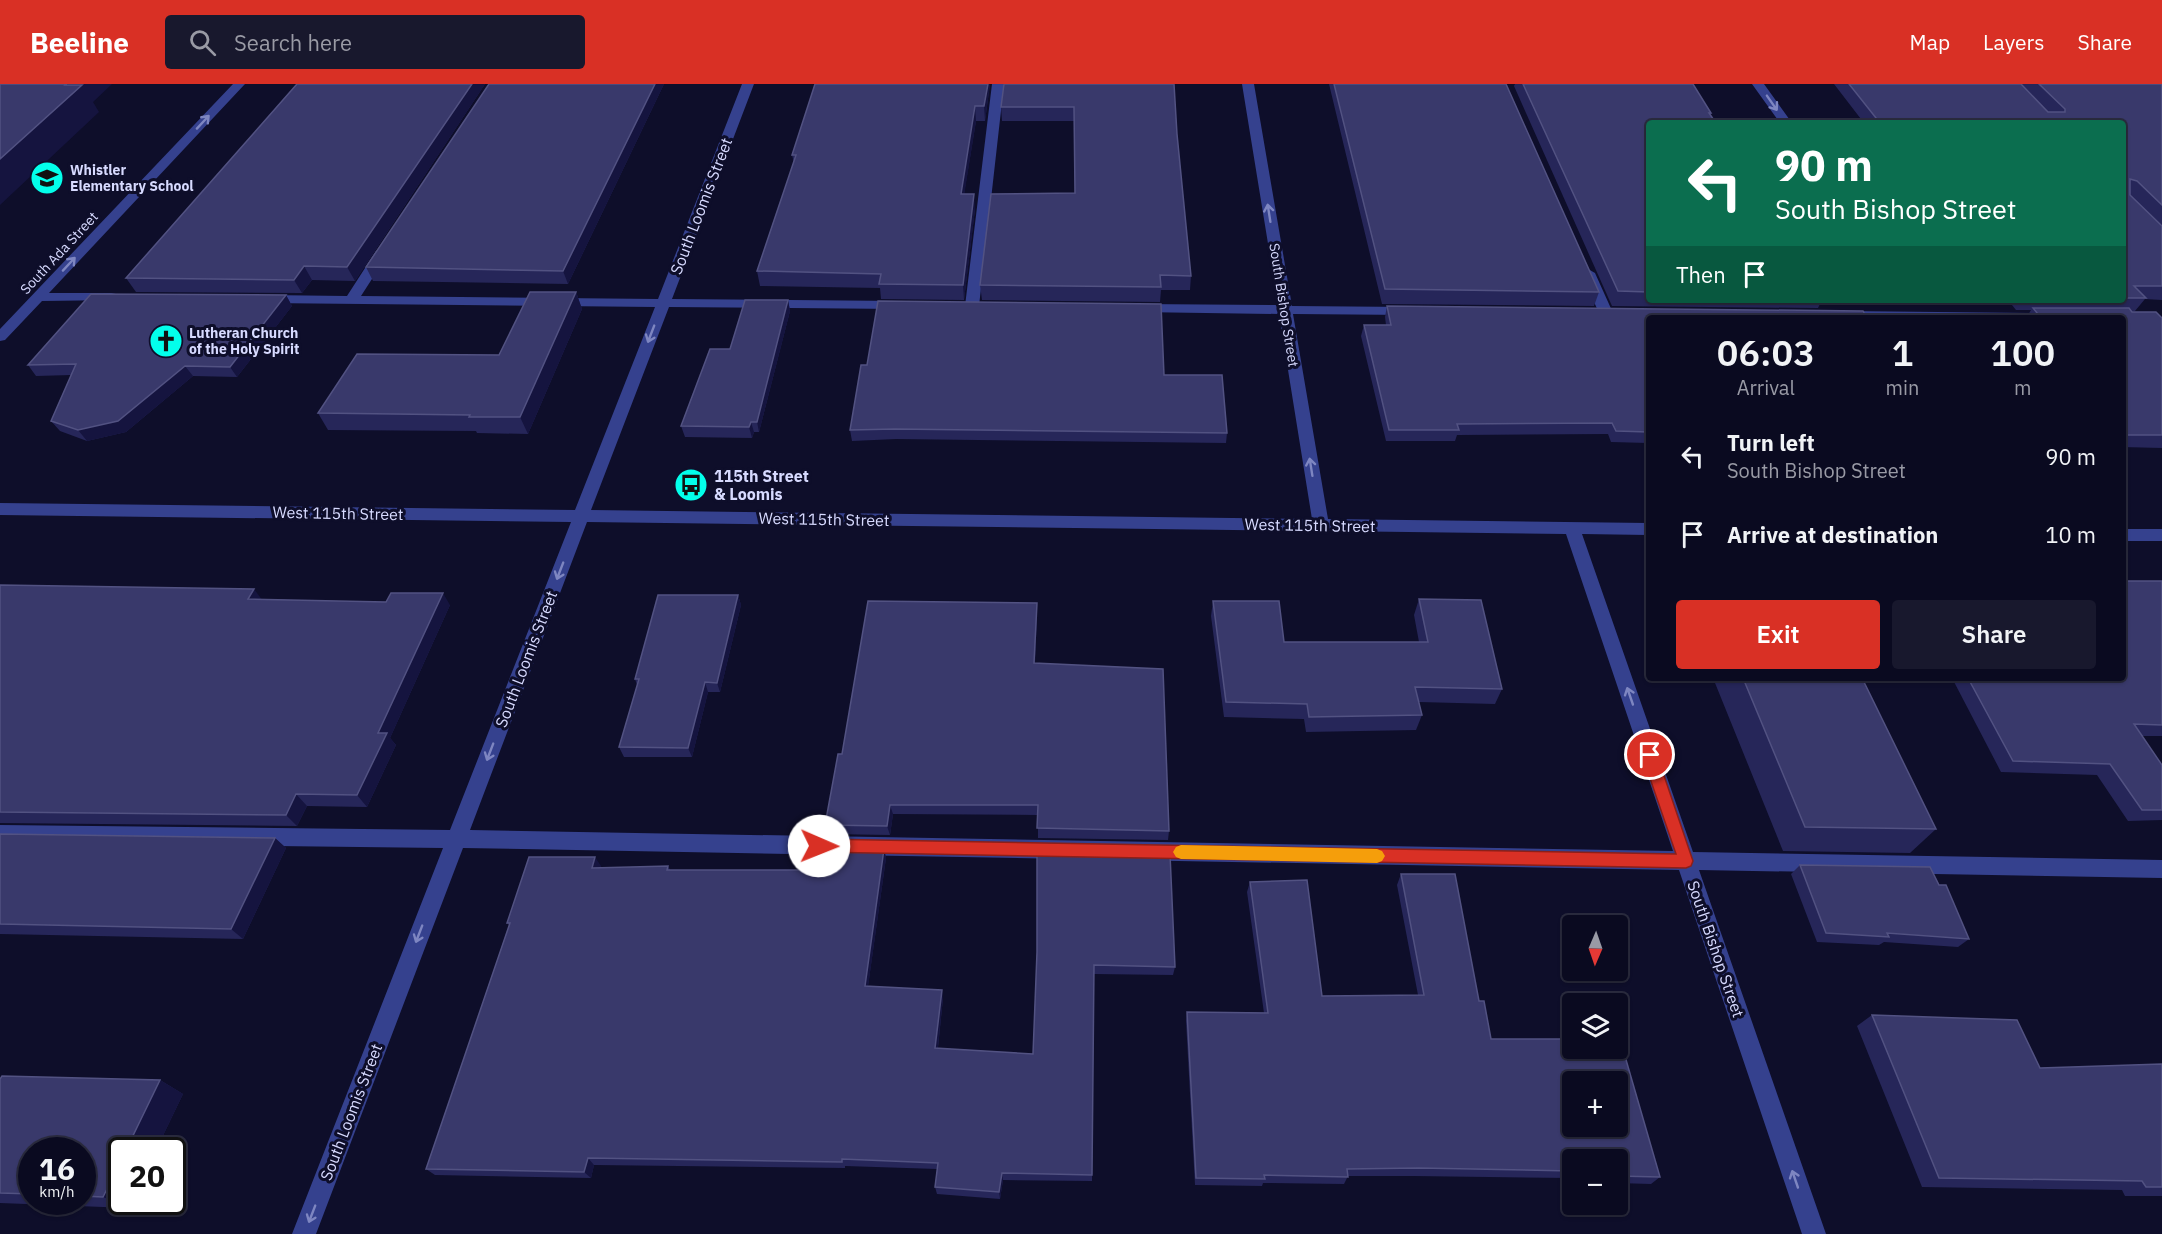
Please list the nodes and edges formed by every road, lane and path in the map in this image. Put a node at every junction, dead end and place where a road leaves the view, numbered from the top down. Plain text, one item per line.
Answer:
1 (239, 84) edge
2 (748, 84) edge
3 (998, 84) edge
4 (1248, 84) edge
5 (1758, 84) edge
6 (1784, 120) edge
7 (390, 241) edge
8 (1582, 258) edge
9 (38, 297) junction
10 (130, 297) edge
11 (248, 299) edge
12 (351, 300) junction
13 (663, 303) junction
14 (1913, 303) edge
15 (914, 305) edge
16 (972, 306) edge
17 (1127, 308) edge
18 (1285, 309) junction
19 (1429, 311) edge
20 (1606, 313) edge
21 (1922, 315) edge
22 (0, 337) edge
23 (0, 508) edge
24 (581, 516) junction
25 (1321, 525) junction
26 (1572, 528) junction
27 (1646, 529) edge
28 (2126, 535) edge
29 (2162, 535) edge
30 (0, 834) edge
31 (456, 839) junction
32 (1686, 861) junction
33 (2162, 869) edge
34 (304, 1234) edge
35 (1814, 1234) edge

9 -> 1 street, South Ada Street
2 - 13 street, South Loomis Street
3 - 16 street
18 -> 4 street, South Bishop Street
5 -> 6 street
7 - 12 street
8 - 20 street
9 - 10 street
9 - 22 street, South Ada Street
11 - 12 street
12 - 13 street
13 - 15 street
13 -> 24 street, South Loomis Street
14 - 21 street
17 - 18 street
18 - 19 street
25 -> 18 street, South Bishop Street
23 - 24 street, West 115th Street
24 - 25 street, West 115th Street
24 -> 31 street, South Loomis Street
25 - 26 street, West 115th Street
26 - 27 street, West 115th Street
32 -> 26 street, South Bishop Street
28 - 29 street
30 - 31 street
31 - 32 street
31 -> 34 street, South Loomis Street
32 - 33 street
35 -> 32 street, South Bishop Street

